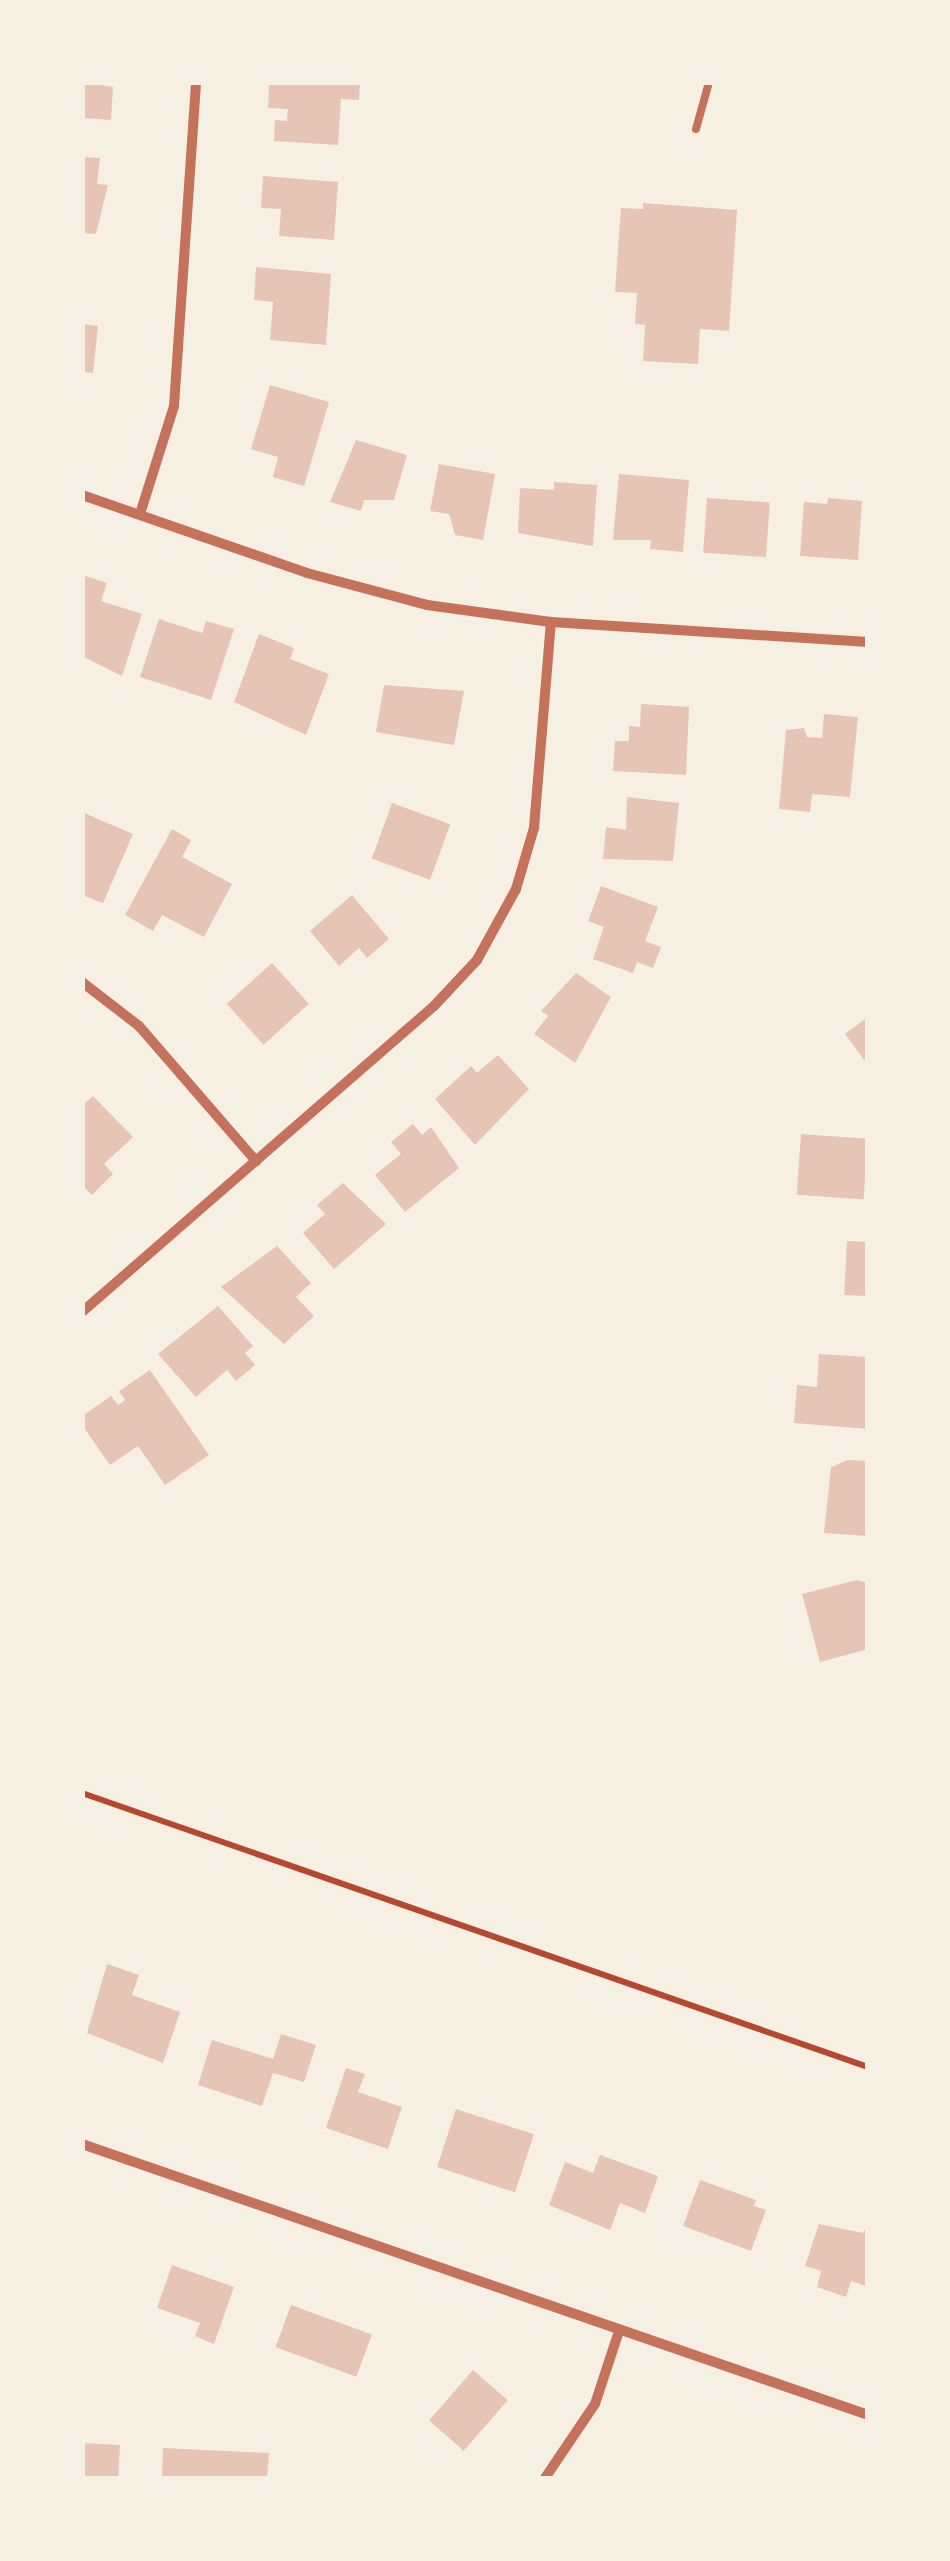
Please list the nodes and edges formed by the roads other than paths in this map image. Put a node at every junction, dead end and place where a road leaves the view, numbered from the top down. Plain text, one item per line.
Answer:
1 (196, 82) edge
2 (709, 82) edge
3 (696, 129) dead end
4 (82, 495) edge
5 (140, 514) junction
6 (552, 622) junction
7 (868, 642) edge
8 (82, 982) edge
9 (256, 1161) junction
10 (82, 1312) edge
11 (82, 2144) edge
12 (620, 2331) junction
13 (868, 2414) edge
14 (545, 2478) edge

1 - 5 street
2 - 3 lane
4 - 5 street
5 - 6 street
6 - 7 street
6 - 9 street
8 - 9 street
9 - 10 street
11 - 12 street
12 - 13 street
12 - 14 street

